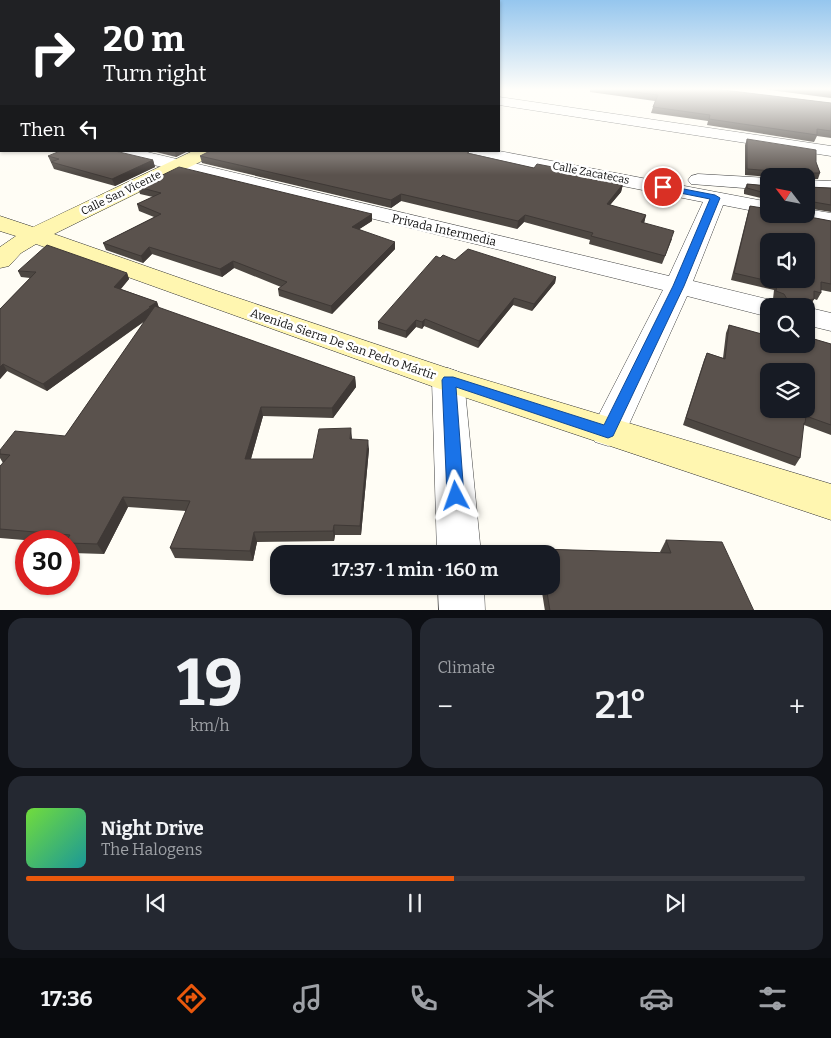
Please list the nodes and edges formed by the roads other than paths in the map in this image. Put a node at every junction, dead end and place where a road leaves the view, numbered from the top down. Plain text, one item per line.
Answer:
1 (611, 117) edge
2 (123, 152) edge
3 (206, 152) edge
4 (476, 152) edge
5 (831, 152) edge
6 (176, 166) junction
7 (594, 174) junction
8 (760, 183) edge
9 (815, 187) edge
10 (831, 188) edge
11 (715, 198) junction
12 (760, 206) edge
13 (815, 217) edge
14 (831, 220) edge
15 (0, 223) edge
16 (35, 235) junction
17 (0, 261) edge
18 (678, 286) junction
19 (760, 306) edge
20 (815, 318) edge
21 (831, 322) edge
22 (448, 380) junction
23 (608, 432) junction
24 (831, 502) edge
25 (458, 545) edge
26 (461, 595) edge
27 (462, 610) edge

1 - 5 street
2 - 6 street, Privada Intermedia
3 - 6 street, Calle San Vicente
4 - 7 street, Calle Zacatecas
6 - 16 street, Calle San Vicente
6 - 18 street, Privada Intermedia
7 - 8 street
7 - 11 street, Calle Zacatecas
9 - 10 street
11 - 12 street, Calle Zacatecas
11 - 18 street
13 - 14 street
15 - 16 street, Avenida Sierra De San Pedro Mártir
16 - 17 street, Calle San Vicente
16 - 22 street, Avenida Sierra De San Pedro Mártir
18 - 19 street, Privada Intermedia
18 - 23 street
20 - 21 street
22 - 23 street, Avenida Sierra De San Pedro Mártir
22 - 25 street
23 - 24 street, Avenida Sierra De San Pedro Mártir
26 - 27 street

